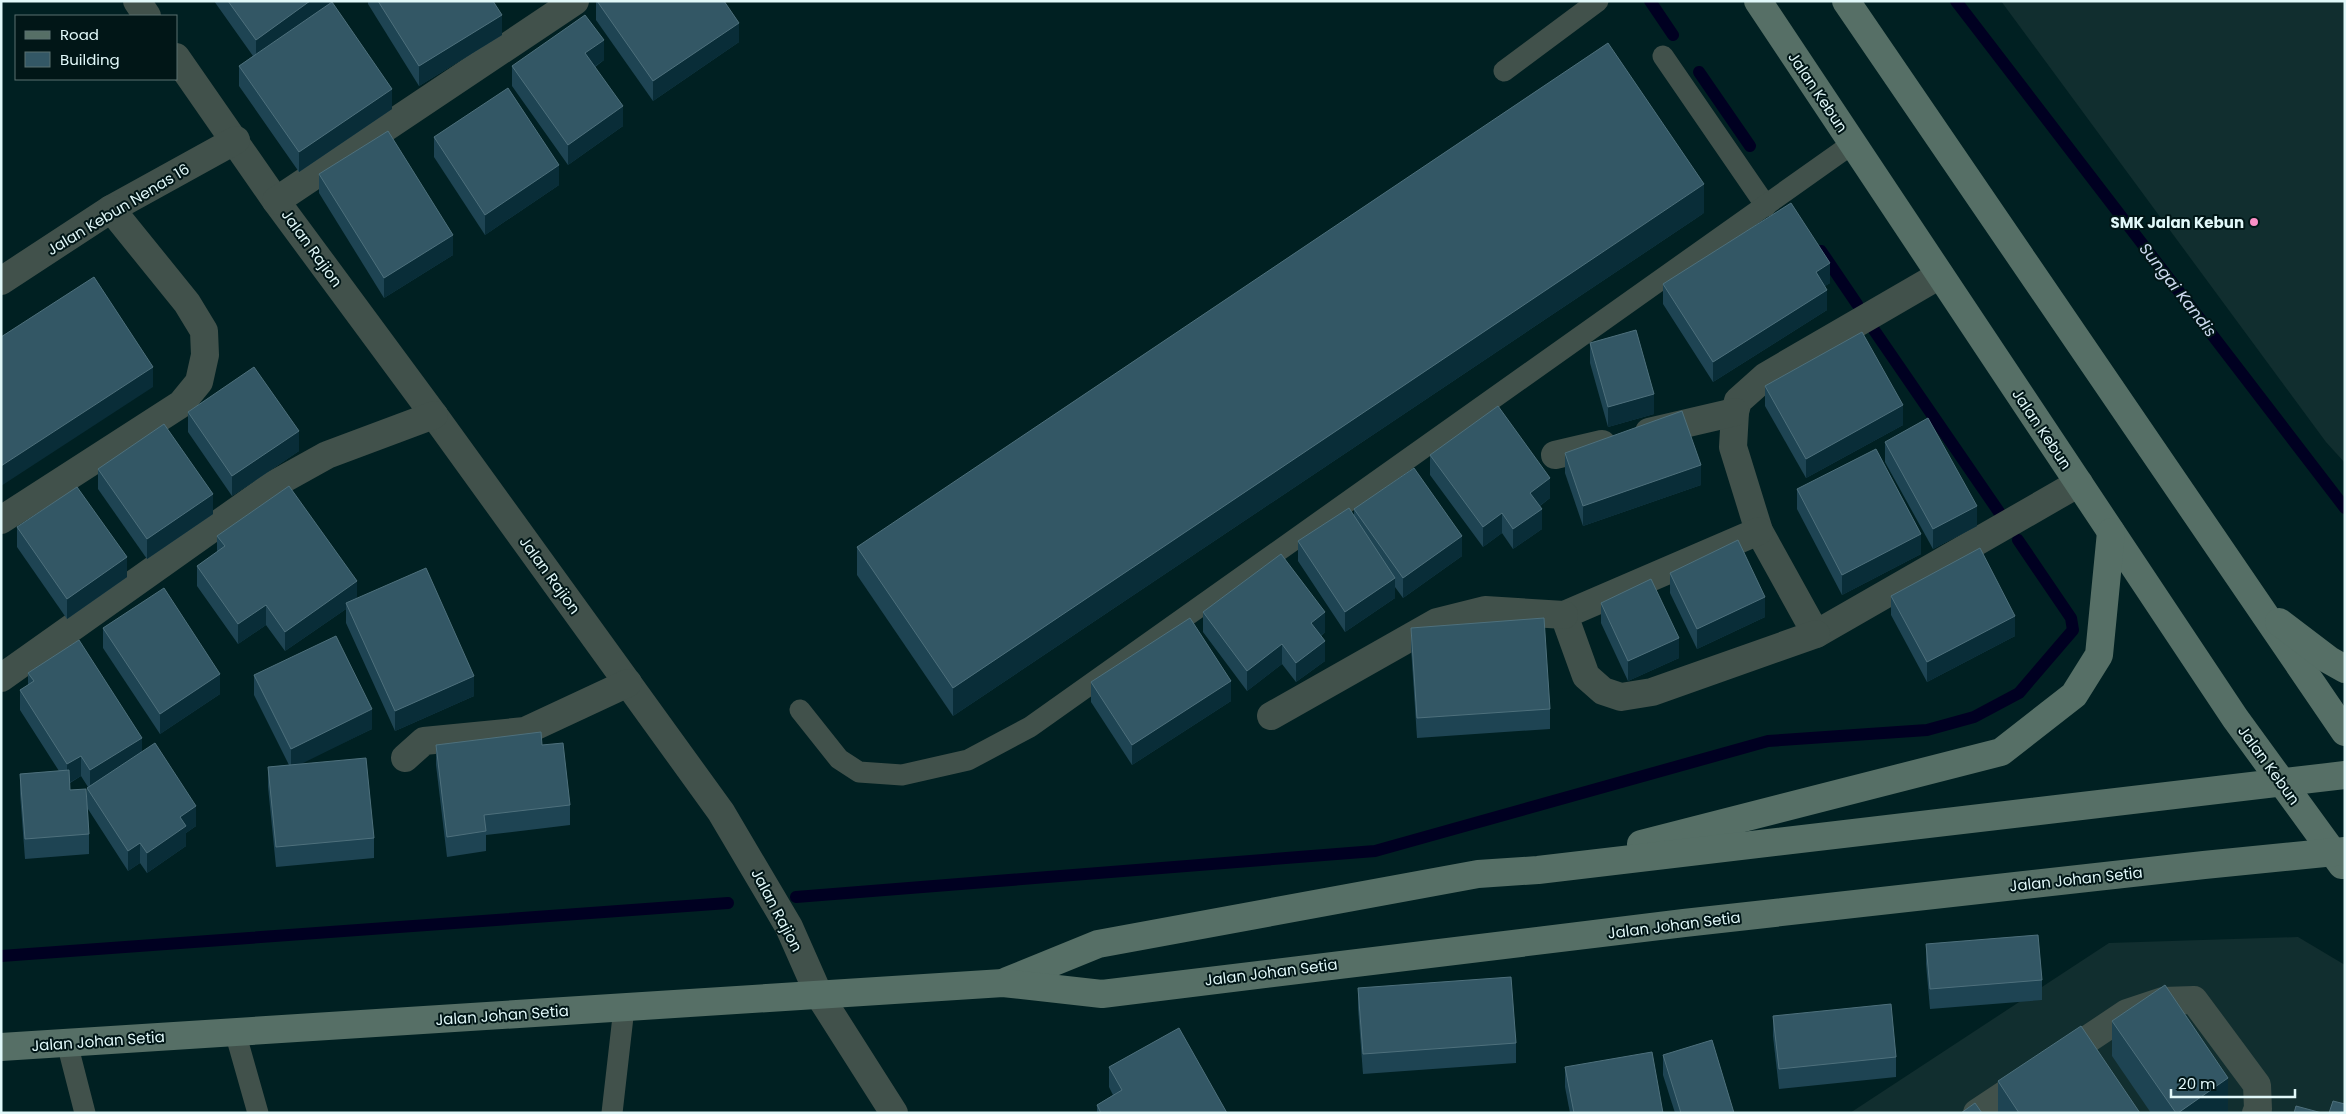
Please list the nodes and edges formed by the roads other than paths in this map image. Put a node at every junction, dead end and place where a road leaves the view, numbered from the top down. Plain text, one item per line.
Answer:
1 (575, 1) edge
2 (1598, 1) edge
3 (1758, 1) edge
4 (1846, 1) edge
5 (1662, 56) dead end
6 (178, 60) edge
7 (1504, 72) dead end
8 (236, 140) junction
9 (1852, 144) junction
10 (276, 201) junction
11 (1766, 206) junction
12 (111, 209) junction
13 (1940, 275) junction
14 (1, 281) edge
15 (1735, 412) junction
16 (434, 415) junction
17 (1555, 455) dead end
18 (2079, 484) junction
19 (1, 520) edge
20 (1759, 531) junction
21 (2111, 532) junction
22 (2260, 608) junction
23 (1564, 615) junction
24 (1816, 634) junction
25 (2345, 669) edge
26 (1, 678) edge
27 (628, 683) junction
28 (800, 710) dead end
29 (1271, 716) dead end
30 (2345, 732) edge
31 (405, 758) dead end
32 (2345, 775) edge
33 (2283, 783) junction
34 (2341, 858) edge
35 (1538, 870) junction
36 (1003, 983) junction
37 (819, 995) junction
38 (624, 1008) junction
39 (235, 1032) junction
40 (67, 1043) junction
41 (1, 1048) edge
42 (85, 1113) edge
43 (258, 1113) edge
44 (612, 1113) edge
45 (894, 1113) edge
46 (1977, 1113) edge
47 (2256, 1113) edge

1 - 10 street
2 - 7 lane
3 - 9 main road, Jalan Kebun
4 - 22 main road
5 - 11 lane
6 - 8 street, Jalan Rajion
8 - 10 street, Jalan Rajion
8 - 12 street, Jalan Kebun Nenas 16
9 - 11 lane
9 - 13 main road, Jalan Kebun
10 - 16 street, Jalan Rajion
11 - 28 lane
12 - 14 street, Jalan Kebun Nenas 16
12 - 19 street
13 - 15 street
13 - 18 main road, Jalan Kebun
15 - 17 street
15 - 20 street
16 - 26 street
16 - 27 street, Jalan Rajion
18 - 21 main road, Jalan Kebun
18 - 24 street
20 - 23 street
20 - 24 street
21 - 33 main road, Jalan Kebun
21 - 35 main road
22 - 25 main road
22 - 30 main road
23 - 24 street
23 - 29 street
27 - 31 street
27 - 37 street, Jalan Rajion
32 - 33 main road, Jalan Johan Setia
33 - 34 main road, Jalan Kebun
33 - 35 main road, Jalan Johan Setia
34 - 36 main road, Jalan Johan Setia
35 - 36 main road, Jalan Johan Setia
36 - 37 main road, Jalan Johan Setia
37 - 38 main road, Jalan Johan Setia
37 - 45 street, Jalan Rajion
38 - 39 main road, Jalan Johan Setia
38 - 44 lane
39 - 40 main road, Jalan Johan Setia
39 - 43 lane
40 - 41 main road, Jalan Johan Setia
40 - 42 lane
46 - 47 street

